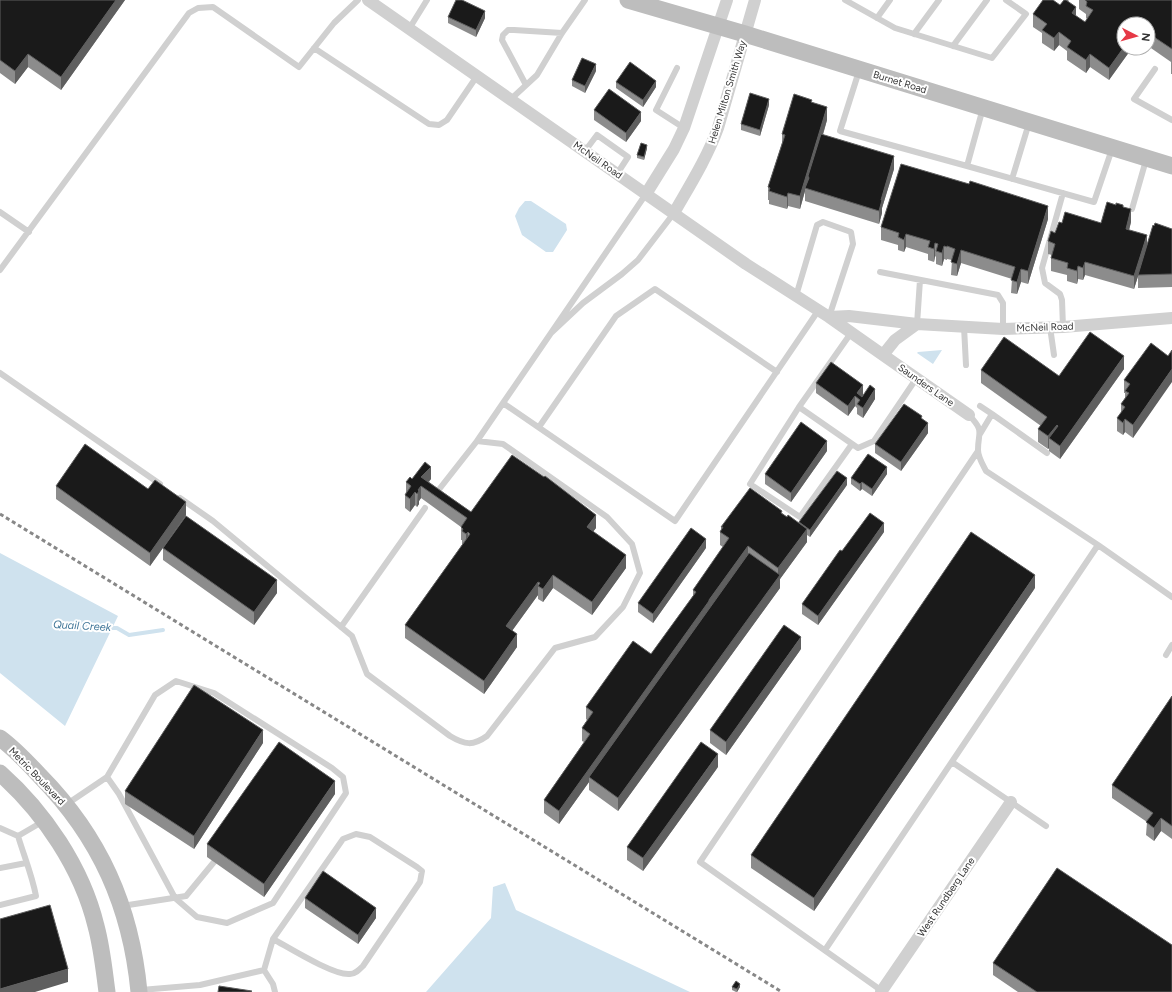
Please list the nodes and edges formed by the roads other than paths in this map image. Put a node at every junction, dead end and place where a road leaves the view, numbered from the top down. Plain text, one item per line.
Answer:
1 (358, 0) edge
2 (368, 0) edge
3 (427, 0) edge
4 (585, 0) edge
5 (628, 0) edge
6 (727, 0) edge
7 (755, 0) edge
8 (845, 0) edge
9 (890, 0) edge
10 (939, 0) edge
11 (987, 0) edge
12 (1006, 0) edge
13 (877, 18) junction
14 (719, 26) junction
15 (409, 29) junction
16 (562, 33) junction
17 (745, 34) junction
18 (914, 34) junction
19 (953, 46) junction
20 (314, 48) junction
21 (677, 68) dead end
22 (859, 69) junction
23 (1155, 69) dead end
24 (477, 76) junction
25 (526, 86) junction
26 (511, 99) junction
27 (984, 108) junction
28 (1172, 120) edge
29 (1029, 122) junction
30 (684, 128) junction
31 (1112, 148) junction
32 (585, 151) junction
33 (1147, 158) junction
34 (1170, 163) edge
35 (967, 166) junction
36 (617, 174) junction
37 (1012, 179) junction
38 (1063, 193) junction
39 (646, 194) junction
40 (1132, 209) edge
41 (0, 212) edge
42 (674, 213) junction
43 (29, 232) junction
44 (0, 270) edge
45 (880, 272) dead end
46 (920, 280) junction
47 (796, 296) junction
48 (818, 311) junction
49 (829, 317) junction
50 (1172, 318) edge
51 (917, 324) junction
52 (964, 327) junction
53 (1050, 327) junction
54 (1063, 327) junction
55 (1003, 329) junction
56 (551, 333) junction
57 (852, 333) junction
58 (883, 355) junction
59 (1054, 355) dead end
60 (966, 364) dead end
61 (776, 372) junction
62 (0, 373) edge
63 (916, 379) junction
64 (503, 403) junction
65 (980, 406) dead end
66 (799, 407) junction
67 (992, 414) junction
68 (969, 415) joint
69 (538, 427) junction
70 (980, 434) junction
71 (477, 441) junction
72 (852, 444) junction
73 (978, 451) junction
74 (1047, 453) dead end
75 (167, 489) edge
76 (437, 492) edge
77 (174, 494) edge
78 (425, 508) dead end
79 (1098, 545) junction
80 (1172, 597) edge
81 (341, 627) junction
82 (1172, 645) edge
83 (1166, 655) dead end
84 (0, 738) edge
85 (952, 762) junction
86 (0, 773) edge
87 (107, 777) junction
88 (1011, 802) junction
89 (66, 805) junction
90 (43, 821) junction
91 (1046, 826) dead end
92 (0, 828) edge
93 (18, 836) junction
94 (214, 862) edge
95 (26, 863) junction
96 (0, 868) edge
97 (175, 898) junction
98 (0, 905) edge
99 (122, 906) junction
100 (273, 939) junction
101 (825, 950) junction
102 (264, 970) junction
103 (201, 989) edge
104 (139, 991) edge
105 (881, 991) edge
106 (107, 992) edge
107 (275, 992) edge

1 - 20 lane
2 - 15 street, McNeil Road
3 - 15 lane
4 - 16 lane
5 - 14 main road, Burnet Road
6 - 14 street
7 - 17 street, Helen Milton Smith Way
8 - 13 lane
9 - 13 lane
10 - 18 lane
11 - 19 lane
12 - 19 lane
13 - 18 lane
14 - 17 main road, Burnet Road
14 - 30 street
15 - 24 street, McNeil Road
16 - 25 lane
16 - 25 lane
17 - 22 main road, Burnet Road
17 - 42 street, Helen Milton Smith Way
18 - 19 lane
20 - 24 lane
20 - 43 lane
21 - 30 lane
22 - 27 main road, Burnet Road
22 - 35 lane
23 - 28 lane
24 - 26 street, McNeil Road
25 - 26 lane
26 - 32 street, McNeil Road
27 - 29 main road, Burnet Road
27 - 35 lane
29 - 31 main road, Burnet Road
29 - 37 lane
30 - 39 street
31 - 33 main road, Burnet Road
31 - 38 lane
32 - 36 street, McNeil Road
32 - 36 lane
33 - 34 main road, Burnet Road
33 - 40 lane
35 - 37 lane
36 - 39 street, McNeil Road
37 - 38 lane
38 - 54 lane
39 - 42 street, McNeil Road
39 - 56 lane
41 - 43 lane
42 - 47 street, McNeil Road
42 - 56 lane
43 - 44 lane
45 - 46 lane
46 - 51 lane
46 - 55 lane
47 - 48 street, McNeil Road
47 - 49 lane
48 - 49 street, McNeil Road
48 - 61 lane
49 - 51 street, McNeil Road
49 - 57 street, McNeil Road
50 - 54 street, McNeil Road
51 - 52 street, McNeil Road
51 - 58 street
52 - 55 street, McNeil Road
52 - 60 lane
53 - 54 street, McNeil Road
53 - 55 street, McNeil Road
53 - 59 lane
56 - 64 lane
57 - 58 street, McNeil Road
57 - 66 lane
58 - 63 street, Saunders Lane
61 - 69 lane
61 - 69 lane
62 - 75 lane
63 - 68 street, Saunders Lane
63 - 72 lane
64 - 69 lane
64 - 71 lane
65 - 67 lane
66 - 72 lane
66 - 72 lane
67 - 70 lane
67 - 74 lane
68 - 70 lane
70 - 73 lane
71 - 76 lane
71 - 81 lane
73 - 79 lane
73 - 101 lane
77 - 81 lane
78 - 81 lane
79 - 80 lane
79 - 85 lane
82 - 83 lane
84 - 89 main road, Metric Boulevard
85 - 88 lane
85 - 101 lane
86 - 90 main road
87 - 89 lane
87 - 97 lane
87 - 97 lane
88 - 91 lane
88 - 105 street, West Rundberg Lane
89 - 90 main road
89 - 99 main road, Metric Boulevard
90 - 93 lane
90 - 106 main road
92 - 93 lane
93 - 95 lane
94 - 97 lane
95 - 96 lane
95 - 98 lane
97 - 99 lane
99 - 104 main road, Metric Boulevard
100 - 100 lane
100 - 102 lane
101 - 105 lane
102 - 103 lane
102 - 107 lane
103 - 104 lane

